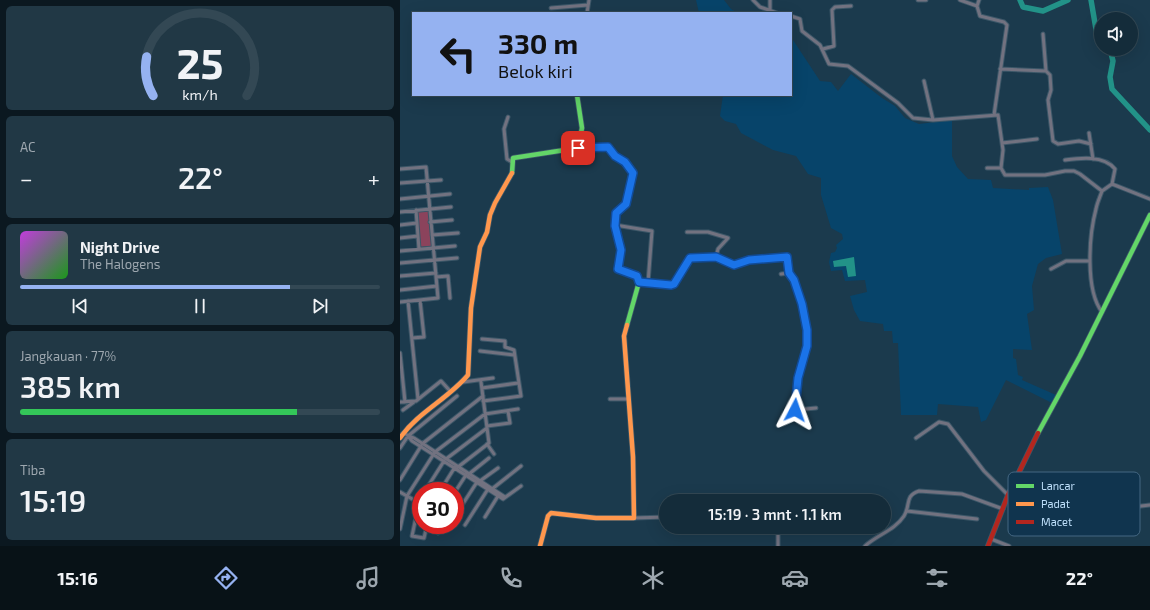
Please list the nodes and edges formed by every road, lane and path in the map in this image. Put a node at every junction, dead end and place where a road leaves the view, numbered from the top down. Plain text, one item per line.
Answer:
1 (589, 0) edge
2 (753, 0) edge
3 (770, 0) edge
4 (918, 0) edge
5 (926, 0) edge
6 (960, 0) edge
7 (979, 0) edge
8 (588, 5) junction
9 (851, 6) dead end
10 (976, 6) junction
11 (551, 8) dead end
12 (770, 11) junction
13 (587, 12) edge
14 (774, 12) edge
15 (792, 16) edge
16 (1043, 34) dead end
17 (823, 49) junction
18 (1000, 69) junction
19 (1046, 71) junction
20 (924, 81) dead end
21 (577, 96) edge
22 (994, 115) junction
23 (508, 117) dead end
24 (933, 120) junction
25 (1089, 133) dead end
26 (1037, 139) dead end
27 (1002, 143) junction
28 (1091, 144) junction
29 (578, 148) junction
30 (1093, 159) junction
31 (1065, 160) dead end
32 (512, 162) junction
33 (987, 168) dead end
34 (1001, 168) junction
35 (400, 169) edge
36 (441, 180) dead end
37 (427, 181) junction
38 (400, 184) edge
39 (1112, 184) junction
40 (1102, 191) junction
41 (450, 194) dead end
42 (428, 196) junction
43 (400, 199) edge
44 (1150, 199) edge
45 (451, 207) dead end
46 (429, 209) junction
47 (416, 210) junction
48 (400, 212) edge
49 (1150, 215) edge
50 (452, 220) dead end
51 (430, 222) junction
52 (417, 223) junction
53 (400, 225) edge
54 (615, 226) junction
55 (687, 232) dead end
56 (458, 233) dead end
57 (432, 235) junction
58 (418, 236) junction
59 (400, 238) edge
60 (455, 246) dead end
61 (433, 248) junction
62 (419, 249) junction
63 (400, 251) edge
64 (716, 257) junction
65 (457, 258) dead end
66 (434, 260) junction
67 (1090, 261) junction
68 (400, 264) edge
69 (1052, 269) dead end
70 (789, 273) junction
71 (781, 274) dead end
72 (436, 275) junction
73 (400, 276) edge
74 (639, 282) junction
75 (648, 283) junction
76 (437, 286) junction
77 (400, 290) edge
78 (450, 298) dead end
79 (420, 300) junction
80 (400, 302) edge
81 (408, 302) junction
82 (1102, 312) junction
83 (412, 338) junction
84 (482, 339) dead end
85 (480, 351) dead end
86 (400, 354) edge
87 (514, 356) junction
88 (493, 378) dead end
89 (463, 382) junction
90 (481, 382) dead end
91 (518, 383) junction
92 (482, 388) junction
93 (451, 392) junction
94 (457, 396) dead end
95 (483, 396) junction
96 (610, 399) dead end
97 (628, 399) junction
98 (417, 400) junction
99 (483, 401) junction
100 (400, 402) edge
101 (405, 402) junction
102 (816, 408) dead end
103 (518, 409) dead end
104 (403, 410) dead end
105 (508, 410) junction
106 (485, 414) junction
107 (487, 427) junction
108 (401, 436) edge
109 (408, 436) junction
110 (916, 438) dead end
111 (487, 444) junction
112 (421, 445) junction
113 (400, 448) edge
114 (434, 453) junction
115 (494, 454) dead end
116 (489, 458) dead end
117 (445, 460) junction
118 (522, 466) dead end
119 (456, 467) junction
120 (498, 468) dead end
121 (1019, 472) edge
122 (467, 474) junction
123 (400, 480) edge
124 (431, 482) edge
125 (446, 482) edge
126 (462, 482) edge
127 (480, 482) junction
128 (521, 486) dead end
129 (488, 489) junction
130 (492, 489) junction
131 (400, 492) edge
132 (1008, 495) joint
133 (407, 496) junction
134 (498, 496) junction
135 (505, 497) junction
136 (412, 499) edge
137 (464, 504) edge
138 (1150, 505) edge
139 (1140, 506) edge
140 (1003, 509) junction
141 (907, 511) junction
142 (485, 517) dead end
143 (659, 517) edge
144 (634, 518) junction
145 (977, 518) dead end
146 (465, 525) dead end
147 (400, 529) edge
148 (425, 534) edge
149 (778, 534) edge
150 (412, 536) joint
151 (991, 538) junction
152 (411, 541) dead end
153 (540, 546) edge
154 (778, 546) edge
155 (865, 546) edge
156 (988, 546) edge
157 (1009, 546) edge

1 - 8 street
2 - 12 street
3 - 12 street
4 - 5 street
6 - 10 street
7 - 10 street
8 - 11 street
8 - 13 street
9 - 17 street
10 - 18 street
12 - 14 street
15 - 17 street
16 - 19 street
17 - 24 street
18 - 19 street
18 - 22 street
19 - 28 street
20 - 24 street
21 - 29 street
22 - 24 street
22 - 27 street
23 - 32 street
25 - 28 street
26 - 27 street
27 - 34 street
28 - 30 street
29 - 32 street
29 - 54 street
30 - 31 street
30 - 39 street
32 - 89 street
33 - 34 street
34 - 40 street
35 - 37 street
36 - 37 street
37 - 38 street
37 - 42 street
39 - 40 street
39 - 44 street
40 - 67 street
41 - 42 street
42 - 43 street
42 - 46 street
45 - 46 street
46 - 47 street
46 - 51 street
47 - 48 street
47 - 52 street
49 - 82 street
50 - 51 street
51 - 57 street
52 - 53 street
52 - 58 street
54 - 74 street
54 - 75 street
55 - 64 street
56 - 57 street
57 - 61 street
58 - 59 street
58 - 62 street
60 - 61 street
61 - 62 street
61 - 66 street
62 - 63 street
64 - 70 street
64 - 75 street
65 - 66 street
66 - 68 street
66 - 72 street
67 - 69 street
67 - 82 street
70 - 71 street
70 - 102 street
72 - 73 street
72 - 76 street
72 - 78 street
74 - 75 street
74 - 97 street
76 - 77 street
76 - 79 street
79 - 81 street
79 - 83 street
80 - 81 street
81 - 83 street
82 - 121 street
83 - 98 street
84 - 87 street
85 - 87 street
86 - 101 street
87 - 91 street
88 - 89 street
89 - 93 street
90 - 92 street
91 - 92 street
91 - 99 street
92 - 95 street
93 - 98 street
93 - 108 street
94 - 109 street
95 - 99 street
95 - 112 street
96 - 97 street
97 - 144 street
98 - 101 street
98 - 104 street
99 - 106 street
100 - 101 street
103 - 105 street
105 - 106 street
105 - 107 street
106 - 107 street
106 - 114 street
107 - 111 street
107 - 117 street
108 - 109 street
109 - 112 street
109 - 113 street
110 - 132 street
111 - 115 street
111 - 119 street
112 - 114 street
112 - 123 street
114 - 117 street
114 - 133 street
116 - 122 street
117 - 119 street
117 - 124 street
118 - 130 street
119 - 122 street
119 - 125 street
120 - 127 street
122 - 126 street
122 - 127 street
127 - 129 street
127 - 130 street
127 - 137 street
128 - 135 street
129 - 134 street
129 - 146 street
130 - 135 street
131 - 133 street
132 - 140 street
133 - 136 street
133 - 147 street
134 - 135 street
134 - 142 street
138 - 139 street
140 - 141 street
140 - 151 street
141 - 145 street
141 - 155 street
143 - 144 street
144 - 153 street
148 - 150 street
149 - 154 street
150 - 152 street
151 - 156 street
151 - 157 street

